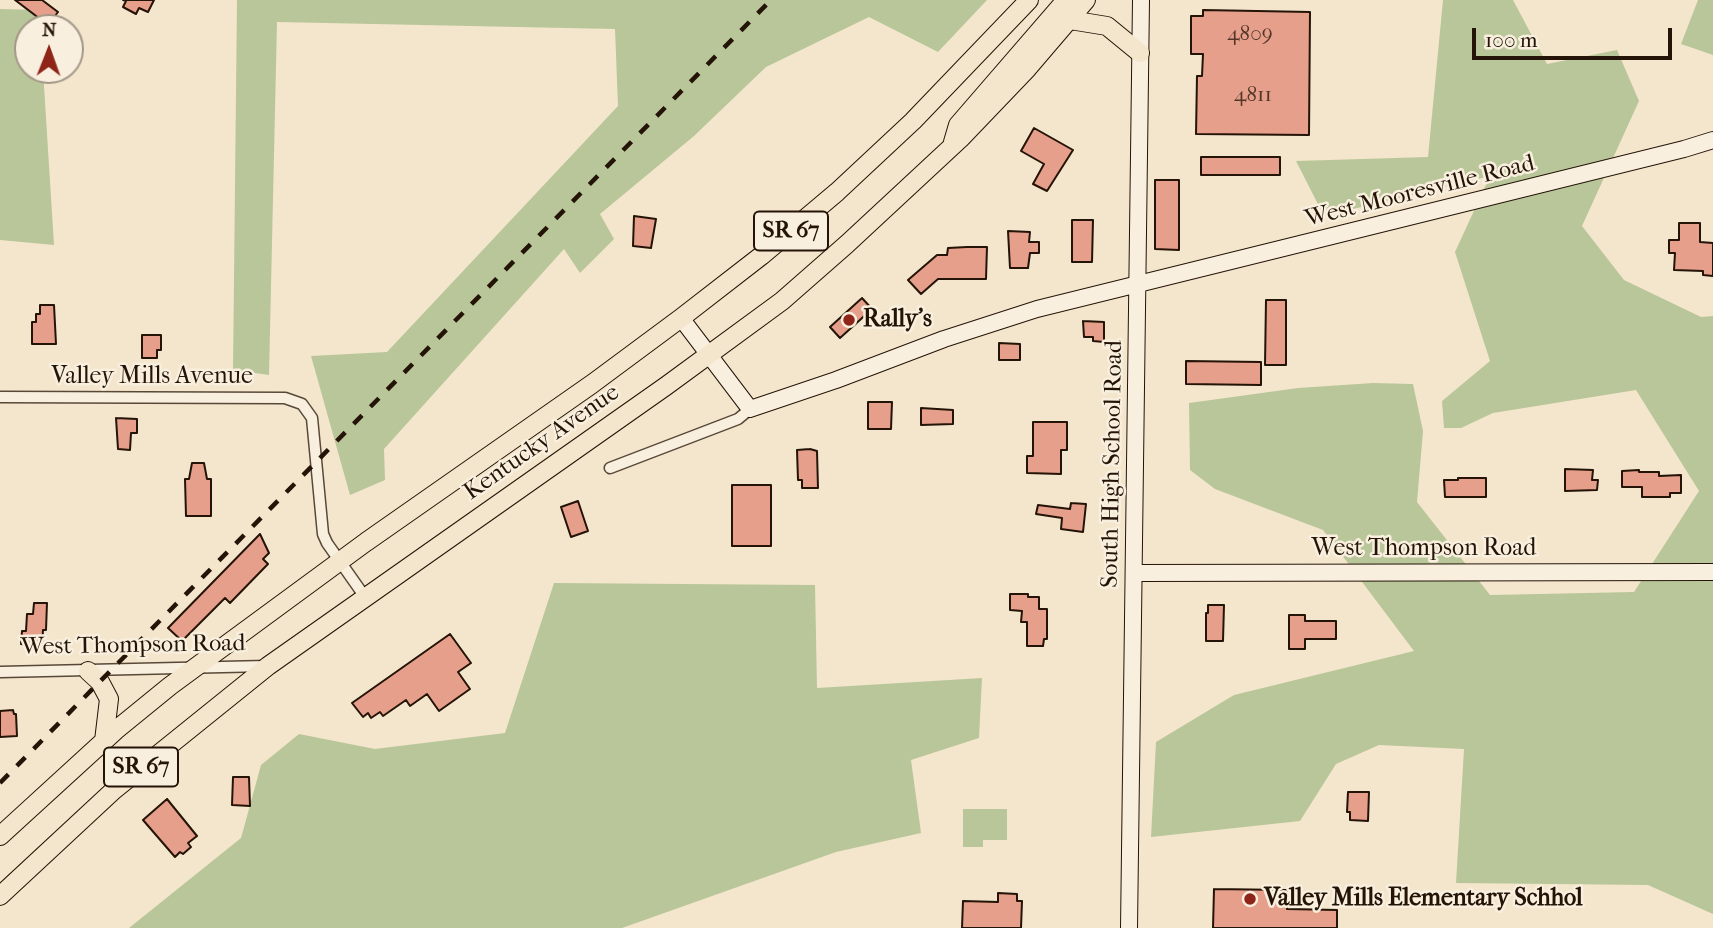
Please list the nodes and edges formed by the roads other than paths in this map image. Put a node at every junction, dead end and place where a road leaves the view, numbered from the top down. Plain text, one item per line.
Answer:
1 (1029, 0) edge
2 (1066, 0) edge
3 (1086, 0) edge
4 (1141, 0) edge
5 (1070, 20) junction
6 (1140, 53) junction
7 (1713, 140) edge
8 (950, 149) junction
9 (1137, 284) junction
10 (681, 318) junction
11 (708, 356) junction
12 (0, 397) edge
13 (750, 409) junction
14 (610, 468) dead end
15 (340, 562) junction
16 (1713, 572) edge
17 (1135, 573) junction
18 (365, 597) junction
19 (268, 666) junction
20 (192, 668) junction
21 (88, 671) junction
22 (0, 672) edge
23 (104, 741) junction
24 (0, 836) edge
25 (0, 896) edge
26 (1129, 928) edge

1 - 10 main road, Kentucky Avenue / SR 67
2 - 8 main road
3 - 5 main road, Kentucky Avenue / SR 67
4 - 6 main road, South High School Road
5 - 6 main road
5 - 8 main road, Kentucky Avenue / SR 67
6 - 9 main road, South High School Road
7 - 9 main road, West Mooresville Road
8 - 11 main road, Kentucky Avenue / SR 67
9 - 13 main road
9 - 17 main road, South High School Road
10 - 11 main road
10 - 15 main road, Kentucky Avenue / SR 67
11 - 13 main road
11 - 18 main road, Kentucky Avenue / SR 67
12 - 15 street, Valley Mills Avenue
13 - 14 street
15 - 18 street
15 - 20 main road, Kentucky Avenue / SR 67
16 - 17 main road, West Thompson Road
17 - 26 main road, South High School Road
18 - 19 main road, Kentucky Avenue / SR 67
19 - 20 street, West Thompson Road
19 - 25 main road, Kentucky Avenue / SR 67
20 - 21 street, West Thompson Road
20 - 23 main road, Kentucky Avenue / SR 67
21 - 22 street, West Thompson Road
21 - 23 main road
23 - 24 main road, Kentucky Avenue / SR 67

